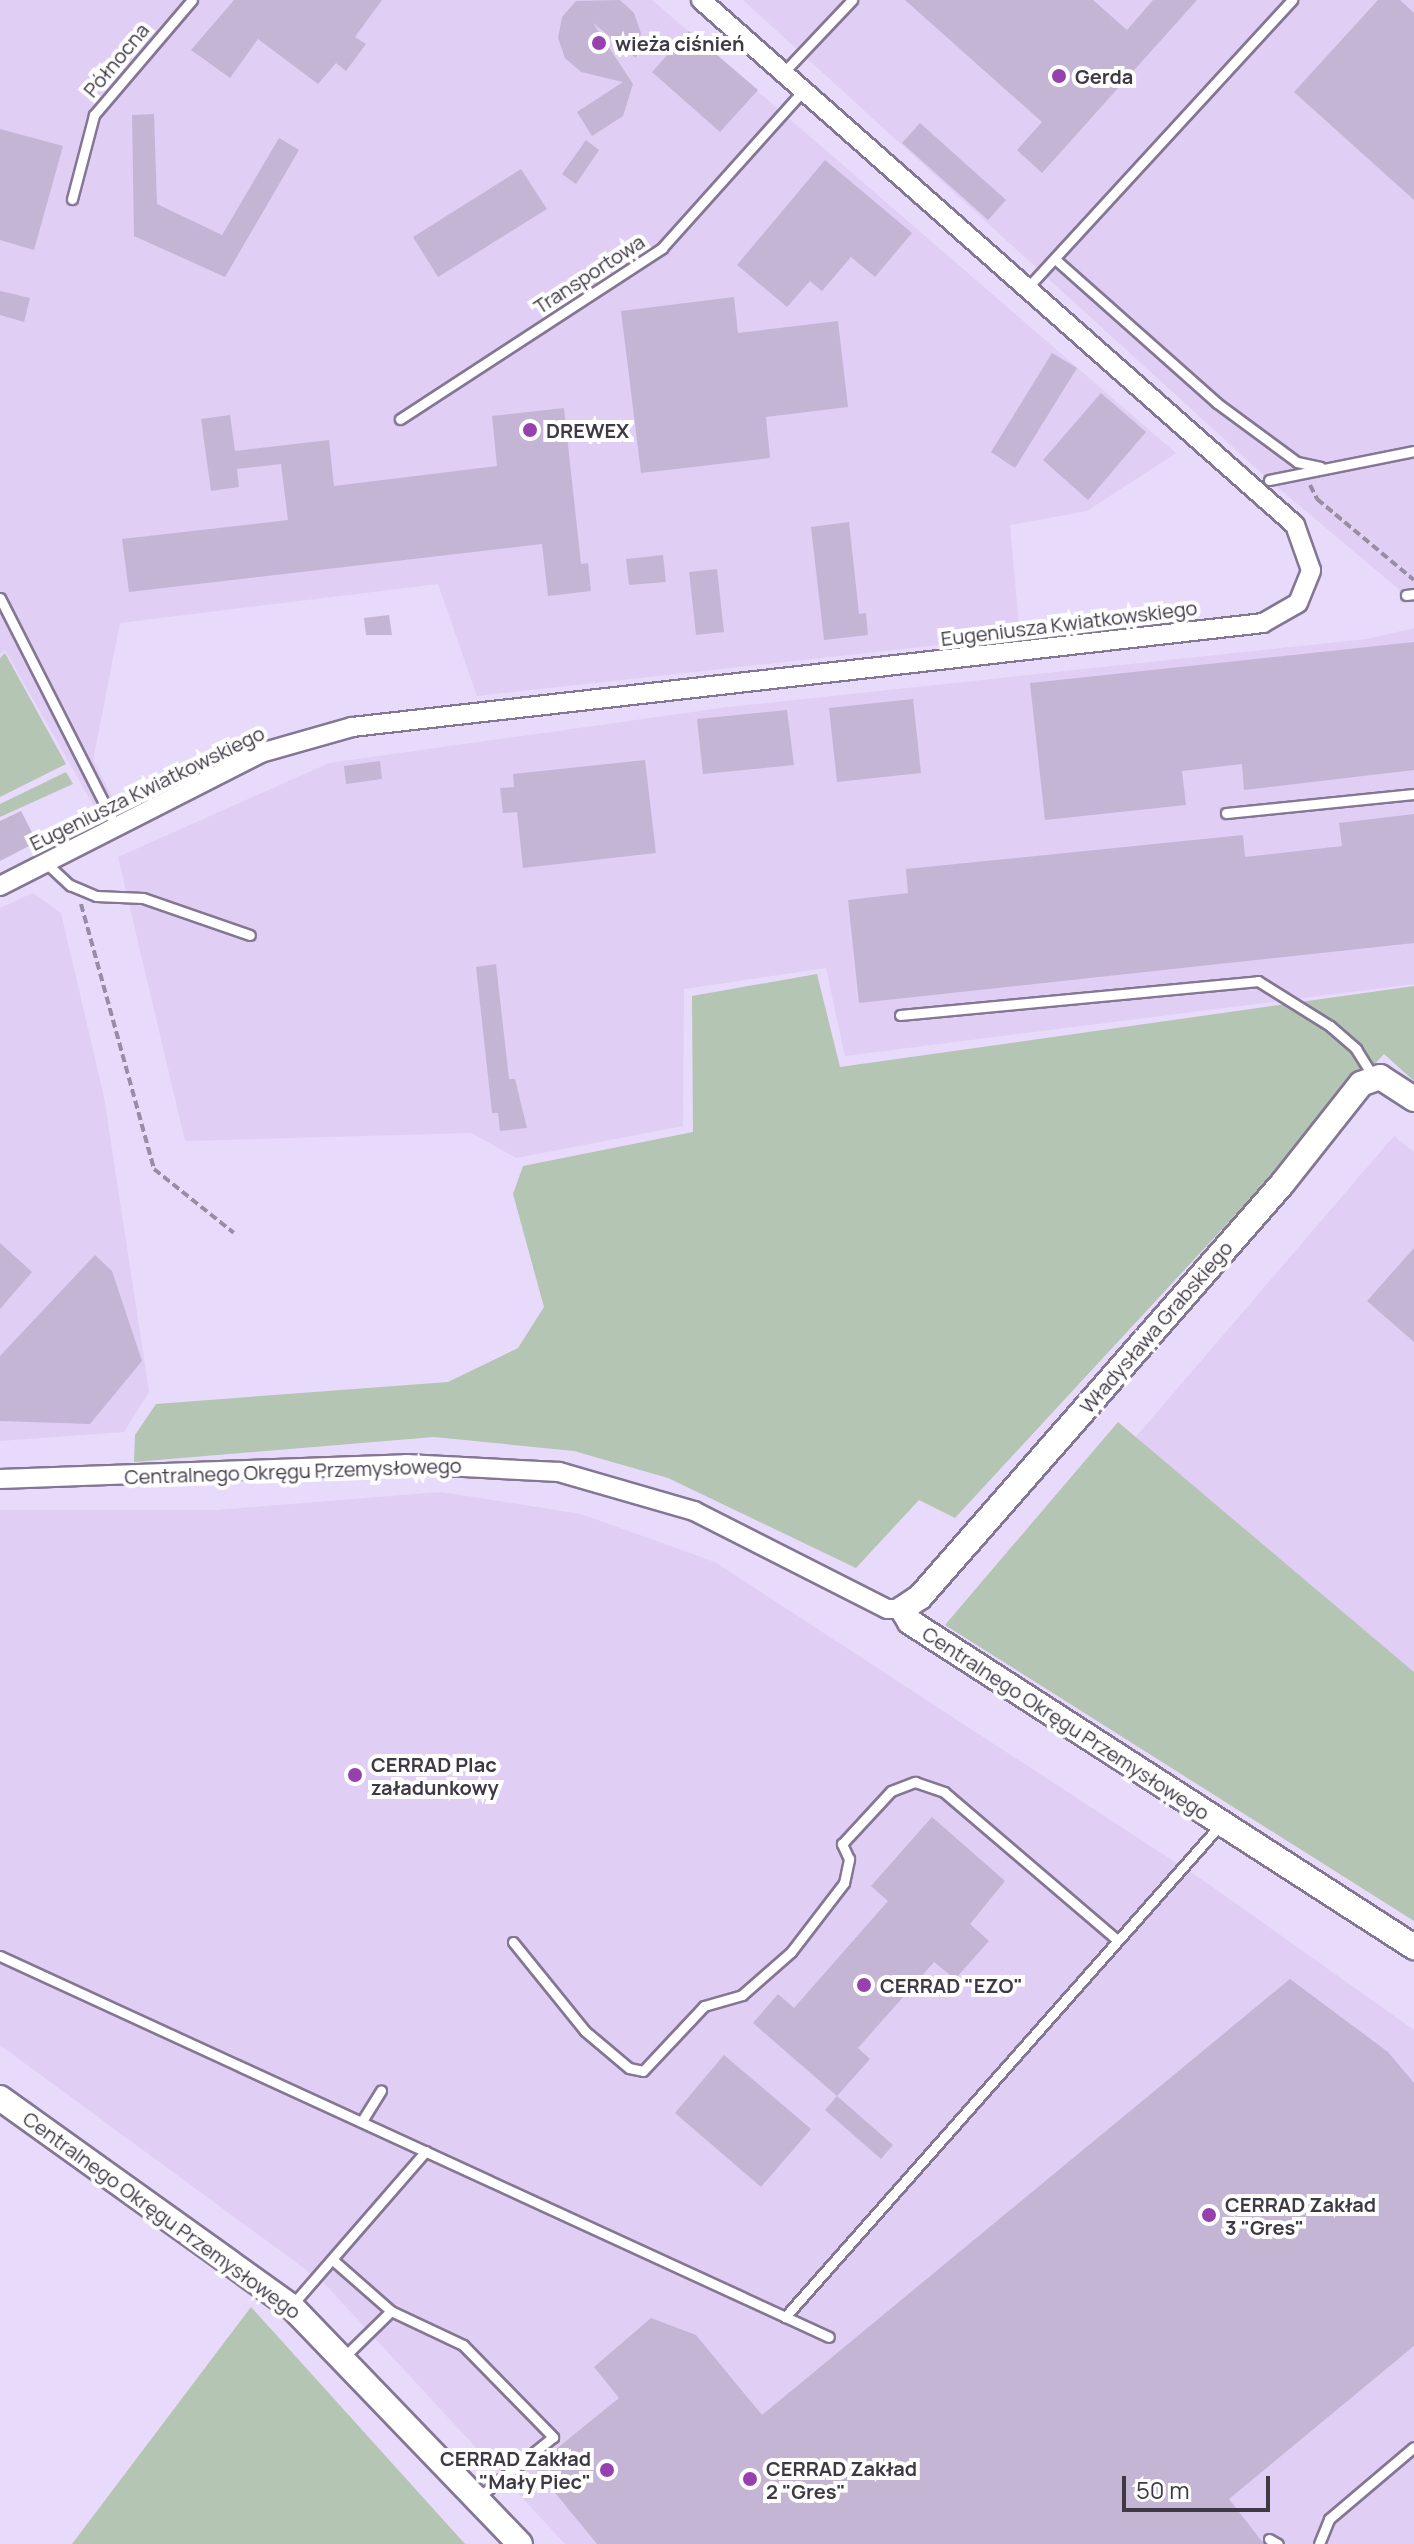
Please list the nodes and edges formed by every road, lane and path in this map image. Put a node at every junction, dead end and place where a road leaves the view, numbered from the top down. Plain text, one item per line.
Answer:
1 (192, 0) edge
2 (701, 0) edge
3 (852, 0) edge
4 (1292, 0) edge
5 (782, 74) junction
6 (802, 92) junction
7 (72, 199) dead end
8 (1055, 259) junction
9 (1029, 286) junction
10 (400, 419) dead end
11 (1414, 451) edge
12 (1320, 467) junction
13 (1305, 476) dead end
14 (1269, 480) dead end
15 (1414, 580) edge
16 (0, 598) edge
17 (1414, 794) edge
18 (1226, 813) dead end
19 (116, 827) junction
20 (46, 863) junction
21 (0, 886) edge
22 (76, 887) junction
23 (250, 935) dead end
24 (900, 1015) dead end
25 (1373, 1077) junction
26 (1414, 1099) edge
27 (234, 1233) dead end
28 (0, 1479) edge
29 (902, 1609) junction
30 (1221, 1824) junction
31 (1117, 1940) junction
32 (513, 1942) dead end
33 (1414, 1947) edge
34 (0, 1956) edge
35 (381, 2090) dead end
36 (0, 2098) edge
37 (362, 2121) junction
38 (426, 2151) junction
39 (334, 2261) junction
40 (291, 2306) junction
41 (391, 2311) junction
42 (785, 2317) junction
43 (829, 2337) dead end
44 (345, 2356) junction
45 (1414, 2447) edge
46 (477, 2498) junction
47 (520, 2544) edge
48 (1319, 2544) edge

1 - 7 lane, Północna
2 - 5 street, Eugeniusza Kwiatkowskiego
3 - 5 lane
4 - 8 lane
5 - 6 street, Eugeniusza Kwiatkowskiego
6 - 9 street, Eugeniusza Kwiatkowskiego
6 - 10 lane, Transportowa
8 - 9 lane
8 - 12 lane
9 - 19 street, Eugeniusza Kwiatkowskiego
11 - 12 lane
12 - 14 lane
13 - 15 path
16 - 19 lane
17 - 18 lane
19 - 20 street, Eugeniusza Kwiatkowskiego
20 - 21 street, Eugeniusza Kwiatkowskiego
20 - 22 lane
22 - 23 lane
22 - 27 path
24 - 25 lane
25 - 26 street
25 - 29 street, Władysława Grabskiego
28 - 29 street, Centralnego Okręgu Przemysłowego
29 - 30 street, Centralnego Okręgu Przemysłowego
30 - 31 lane
30 - 33 street, Centralnego Okręgu Przemysłowego
31 - 32 lane
31 - 42 lane
34 - 37 lane
35 - 37 lane
36 - 40 street, Centralnego Okręgu Przemysłowego
37 - 38 lane
38 - 39 lane
38 - 42 lane
39 - 40 lane
39 - 41 lane
40 - 44 street, Centralnego Okręgu Przemysłowego
41 - 44 lane
41 - 46 lane
42 - 43 lane
44 - 46 street, Centralnego Okręgu Przemysłowego
45 - 48 lane
46 - 47 street, Centralnego Okręgu Przemysłowego

